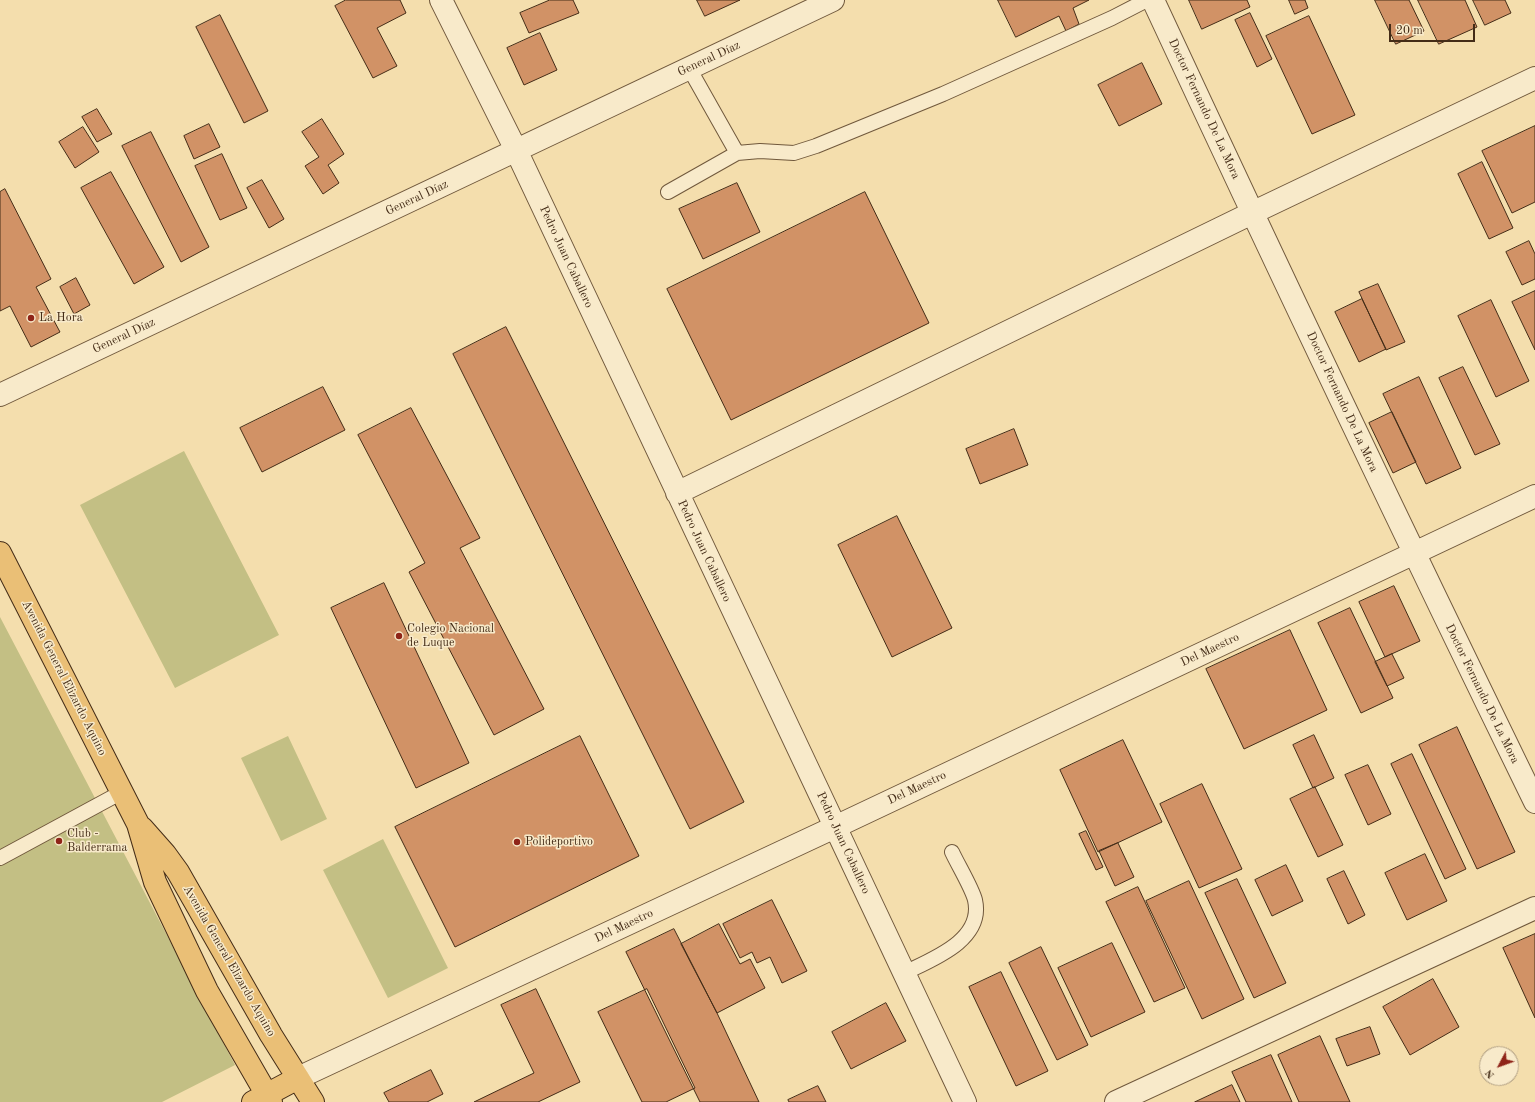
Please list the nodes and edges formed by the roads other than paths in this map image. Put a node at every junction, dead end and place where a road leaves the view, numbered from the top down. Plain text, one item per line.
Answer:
1 (441, 0) edge
2 (833, 0) edge
3 (1147, 0) edge
4 (1154, 0) edge
5 (800, 7) edge
6 (689, 68) junction
7 (1535, 78) edge
8 (516, 150) junction
9 (737, 154) junction
10 (668, 192) dead end
11 (1252, 213) junction
12 (0, 395) edge
13 (677, 493) junction
14 (1535, 496) edge
15 (0, 553) edge
16 (1414, 554) junction
17 (122, 792) junction
18 (1535, 802) edge
19 (138, 824) junction
20 (835, 827) junction
21 (952, 852) dead end
22 (0, 858) edge
23 (1535, 908) edge
24 (904, 973) junction
25 (298, 1078) junction
26 (264, 1100) edge
27 (313, 1102) edge
28 (965, 1102) edge
29 (1116, 1102) edge

1 - 8 street, Pedro Juan Caballero
2 - 5 street, General Díaz
3 - 9 lane
4 - 11 street, Doctor Fernando De La Mora
5 - 6 street, General Díaz
6 - 8 street, General Díaz
6 - 9 lane
7 - 11 street
8 - 12 street, General Díaz
8 - 13 street, Pedro Juan Caballero
9 - 10 lane
11 - 13 street
11 - 16 street, Doctor Fernando De La Mora
13 - 20 street, Pedro Juan Caballero
14 - 16 street, Del Maestro
15 - 17 main road, Avenida General Elizardo Aquino
16 - 18 street, Doctor Fernando De La Mora
16 - 20 street, Del Maestro
17 - 19 main road, Avenida General Elizardo Aquino
17 - 22 lane
19 - 25 main road, Avenida General Elizardo Aquino
19 - 26 main road, Avenida General Elizardo Aquino
20 - 24 street, Pedro Juan Caballero
20 - 25 street, Del Maestro
21 - 24 lane
23 - 29 street
24 - 28 street, Pedro Juan Caballero
25 - 26 main road
25 - 27 main road, Avenida General Elizardo Aquino

